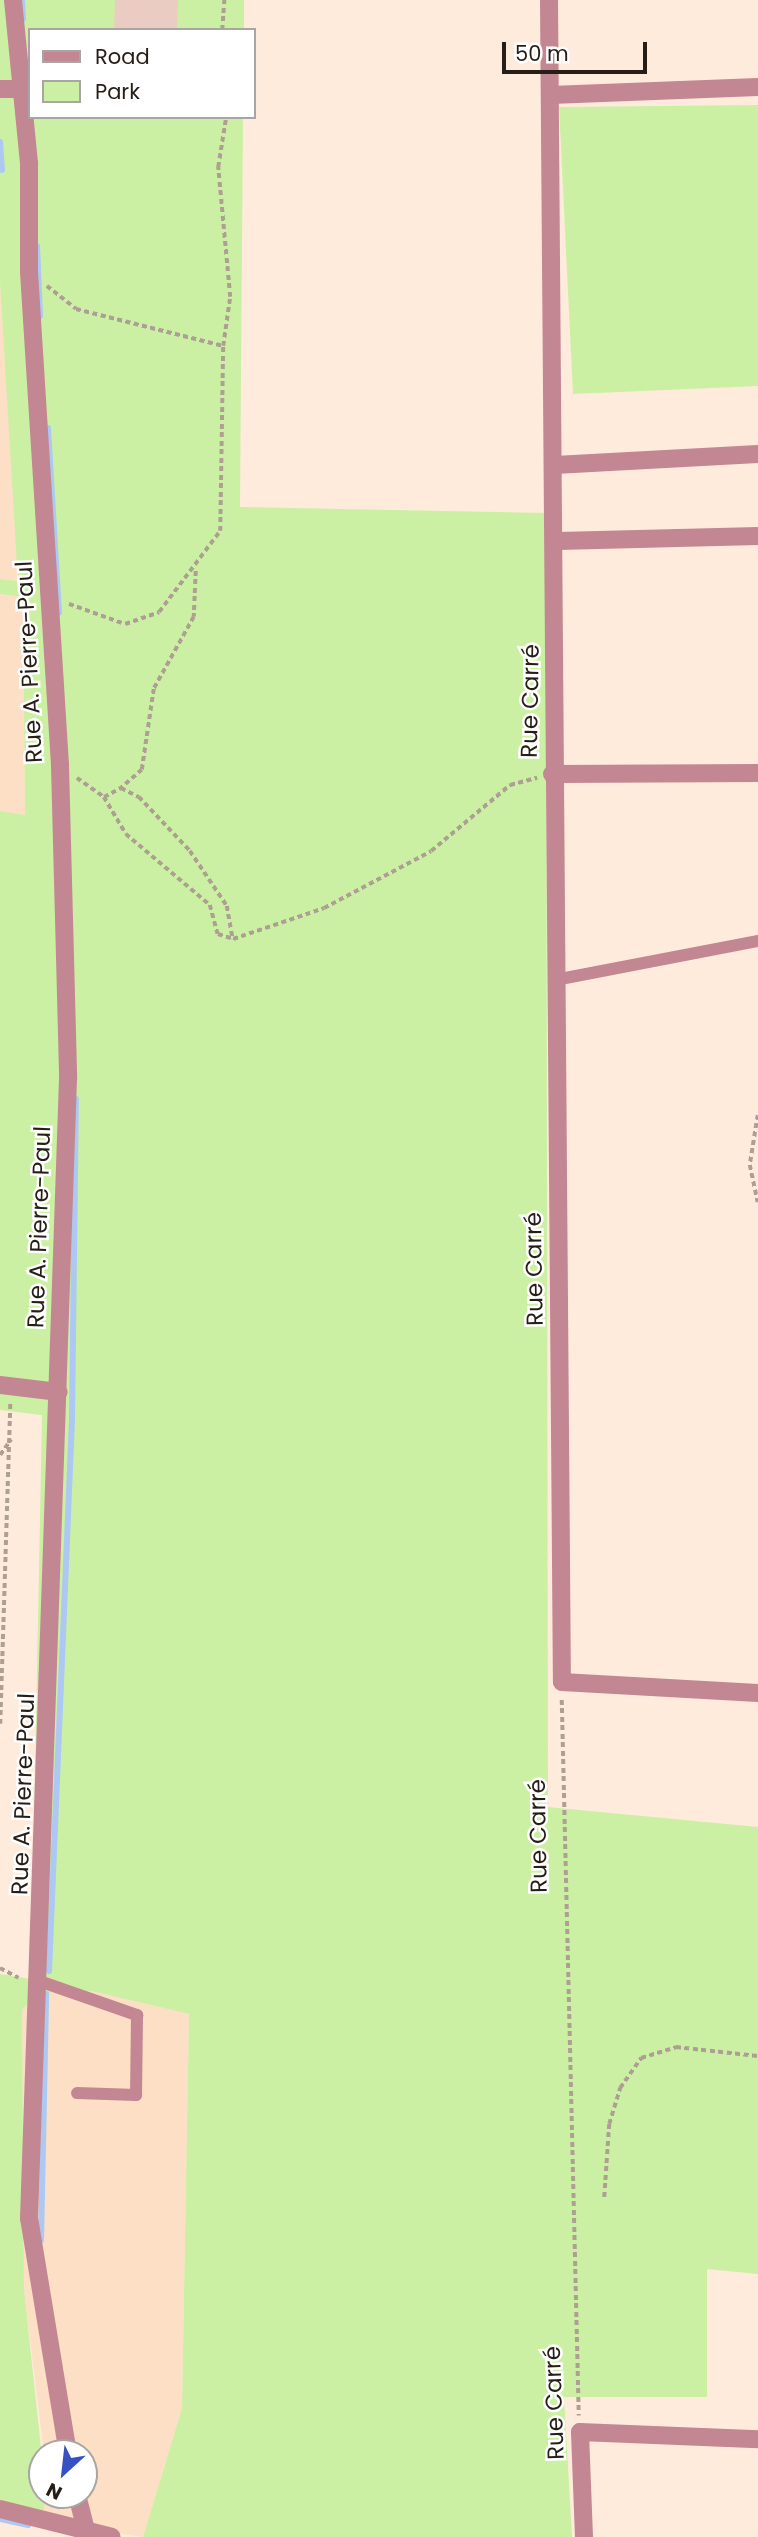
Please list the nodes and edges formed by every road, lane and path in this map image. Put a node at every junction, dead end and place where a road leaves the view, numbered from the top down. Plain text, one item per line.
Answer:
1 (13, 0) edge
2 (224, 0) edge
3 (549, 0) edge
4 (222, 28) edge
5 (758, 87) edge
6 (0, 89) edge
7 (19, 89) junction
8 (551, 95) junction
9 (226, 119) edge
10 (29, 272) junction
11 (223, 346) junction
12 (758, 454) edge
13 (555, 465) junction
14 (758, 536) edge
15 (558, 541) junction
16 (197, 569) junction
17 (50, 597) junction
18 (60, 766) junction
19 (552, 774) junction
20 (758, 774) edge
21 (121, 788) junction
22 (104, 797) junction
23 (233, 939) junction
24 (758, 941) edge
25 (555, 980) junction
26 (758, 1115) edge
27 (758, 1202) edge
28 (5, 1386) edge
29 (59, 1392) junction
30 (12, 1438) junction
31 (0, 1455) edge
32 (562, 1682) junction
33 (758, 1693) edge
34 (0, 1724) edge
35 (42, 1982) junction
36 (758, 2056) edge
37 (77, 2093) dead end
38 (604, 2197) dead end
39 (580, 2432) junction
40 (66, 2439) edge
41 (758, 2439) edge
42 (0, 2509) edge
43 (81, 2509) edge
44 (86, 2532) edge
45 (112, 2537) edge
46 (584, 2537) edge

1 - 7 street, Rue A. Pierre-Paul
2 - 4 path
3 - 8 street, Rue Carré
5 - 8 street
6 - 7 street
7 - 10 street, Rue A. Pierre-Paul
8 - 13 street, Rue Carré
9 - 11 path
10 - 11 path
10 - 17 street, Rue A. Pierre-Paul
11 - 16 path
12 - 13 street
13 - 15 street, Rue Carré
14 - 15 street
15 - 19 street, Rue Carré
16 - 17 path
16 - 21 path
17 - 18 street, Rue A. Pierre-Paul
18 - 22 path
18 - 29 street, Rue A. Pierre-Paul
19 - 20 street
19 - 23 path
19 - 25 street, Rue Carré
21 - 22 path
21 - 23 path
22 - 23 path
24 - 25 lane
25 - 32 street, Rue Carré
26 - 27 path
28 - 29 street
28 - 30 path
29 - 35 street, Rue A. Pierre-Paul
30 - 31 path
30 - 34 path
32 - 33 street
32 - 39 path, Rue Carré
35 - 37 lane
35 - 40 street, Rue A. Pierre-Paul
36 - 38 path
39 - 41 street
39 - 46 street, Rue Carré
42 - 44 street
43 - 44 street
44 - 45 street

